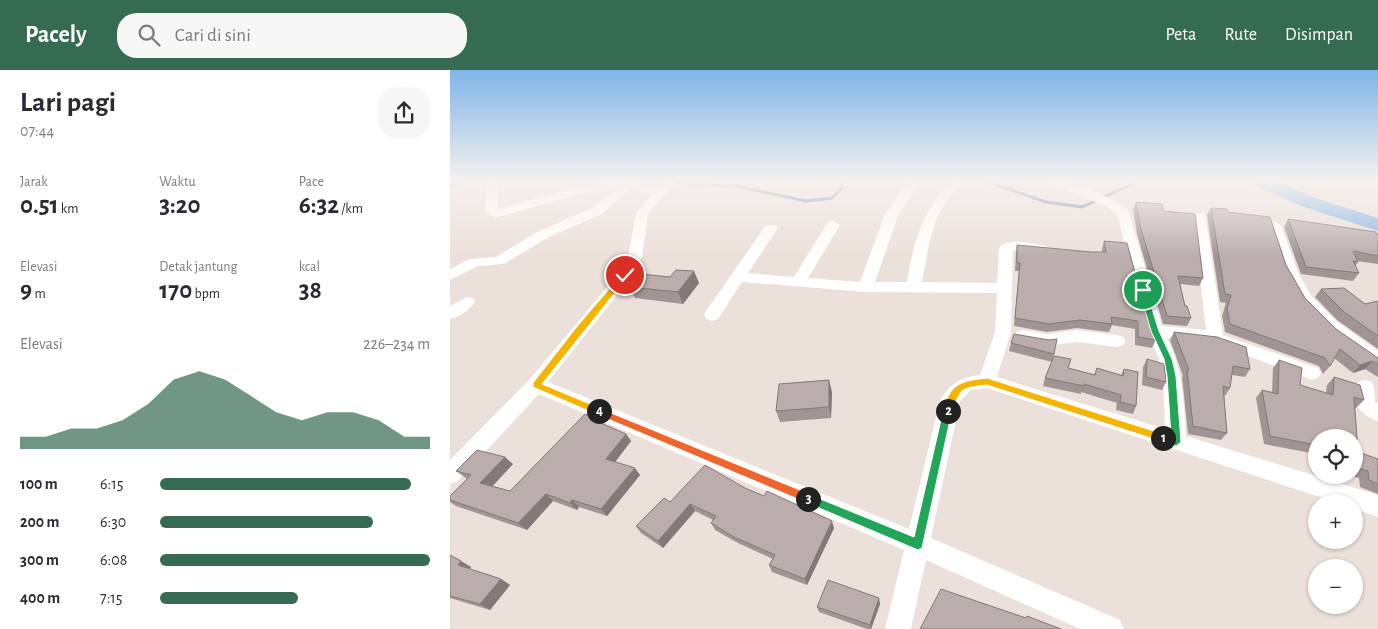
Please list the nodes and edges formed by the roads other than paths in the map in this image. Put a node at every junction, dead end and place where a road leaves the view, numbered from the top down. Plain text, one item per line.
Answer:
1 (492, 206) edge
2 (525, 206) edge
3 (603, 206) edge
4 (649, 206) edge
5 (898, 206) edge
6 (936, 206) edge
7 (1113, 206) edge
8 (1200, 216) dead end
9 (833, 225) dead end
10 (1274, 225) edge
11 (771, 228) dead end
12 (1060, 251) edge
13 (450, 275) edge
14 (738, 277) junction
15 (798, 282) junction
16 (866, 287) junction
17 (914, 287) junction
18 (1005, 288) junction
19 (467, 302) dead end
20 (450, 314) edge
21 (712, 315) dead end
22 (1155, 331) junction
23 (1003, 332) junction
24 (1215, 337) junction
25 (1117, 341) dead end
26 (1378, 360) edge
27 (1312, 373) dead end
28 (987, 381) junction
29 (536, 385) junction
30 (1365, 387) dead end
31 (1378, 413) edge
32 (1176, 442) junction
33 (450, 474) edge
34 (1378, 506) edge
35 (918, 544) junction
36 (898, 629) edge
37 (1112, 629) edge

1 - 2 street
3 - 13 street
4 - 29 street
5 - 16 street
6 - 17 street
7 - 22 street
8 - 24 street
9 - 15 street
10 - 26 street
11 - 14 street
12 - 18 street
14 - 15 street
14 - 21 street
15 - 16 street
16 - 17 street
17 - 18 street
18 - 23 street
19 - 20 street
22 - 24 street
22 - 32 street
23 - 25 street
23 - 28 street
24 - 27 street
28 - 32 street
28 - 35 street
29 - 33 street
29 - 35 street
30 - 31 street
32 - 34 street
35 - 36 street
35 - 37 street

